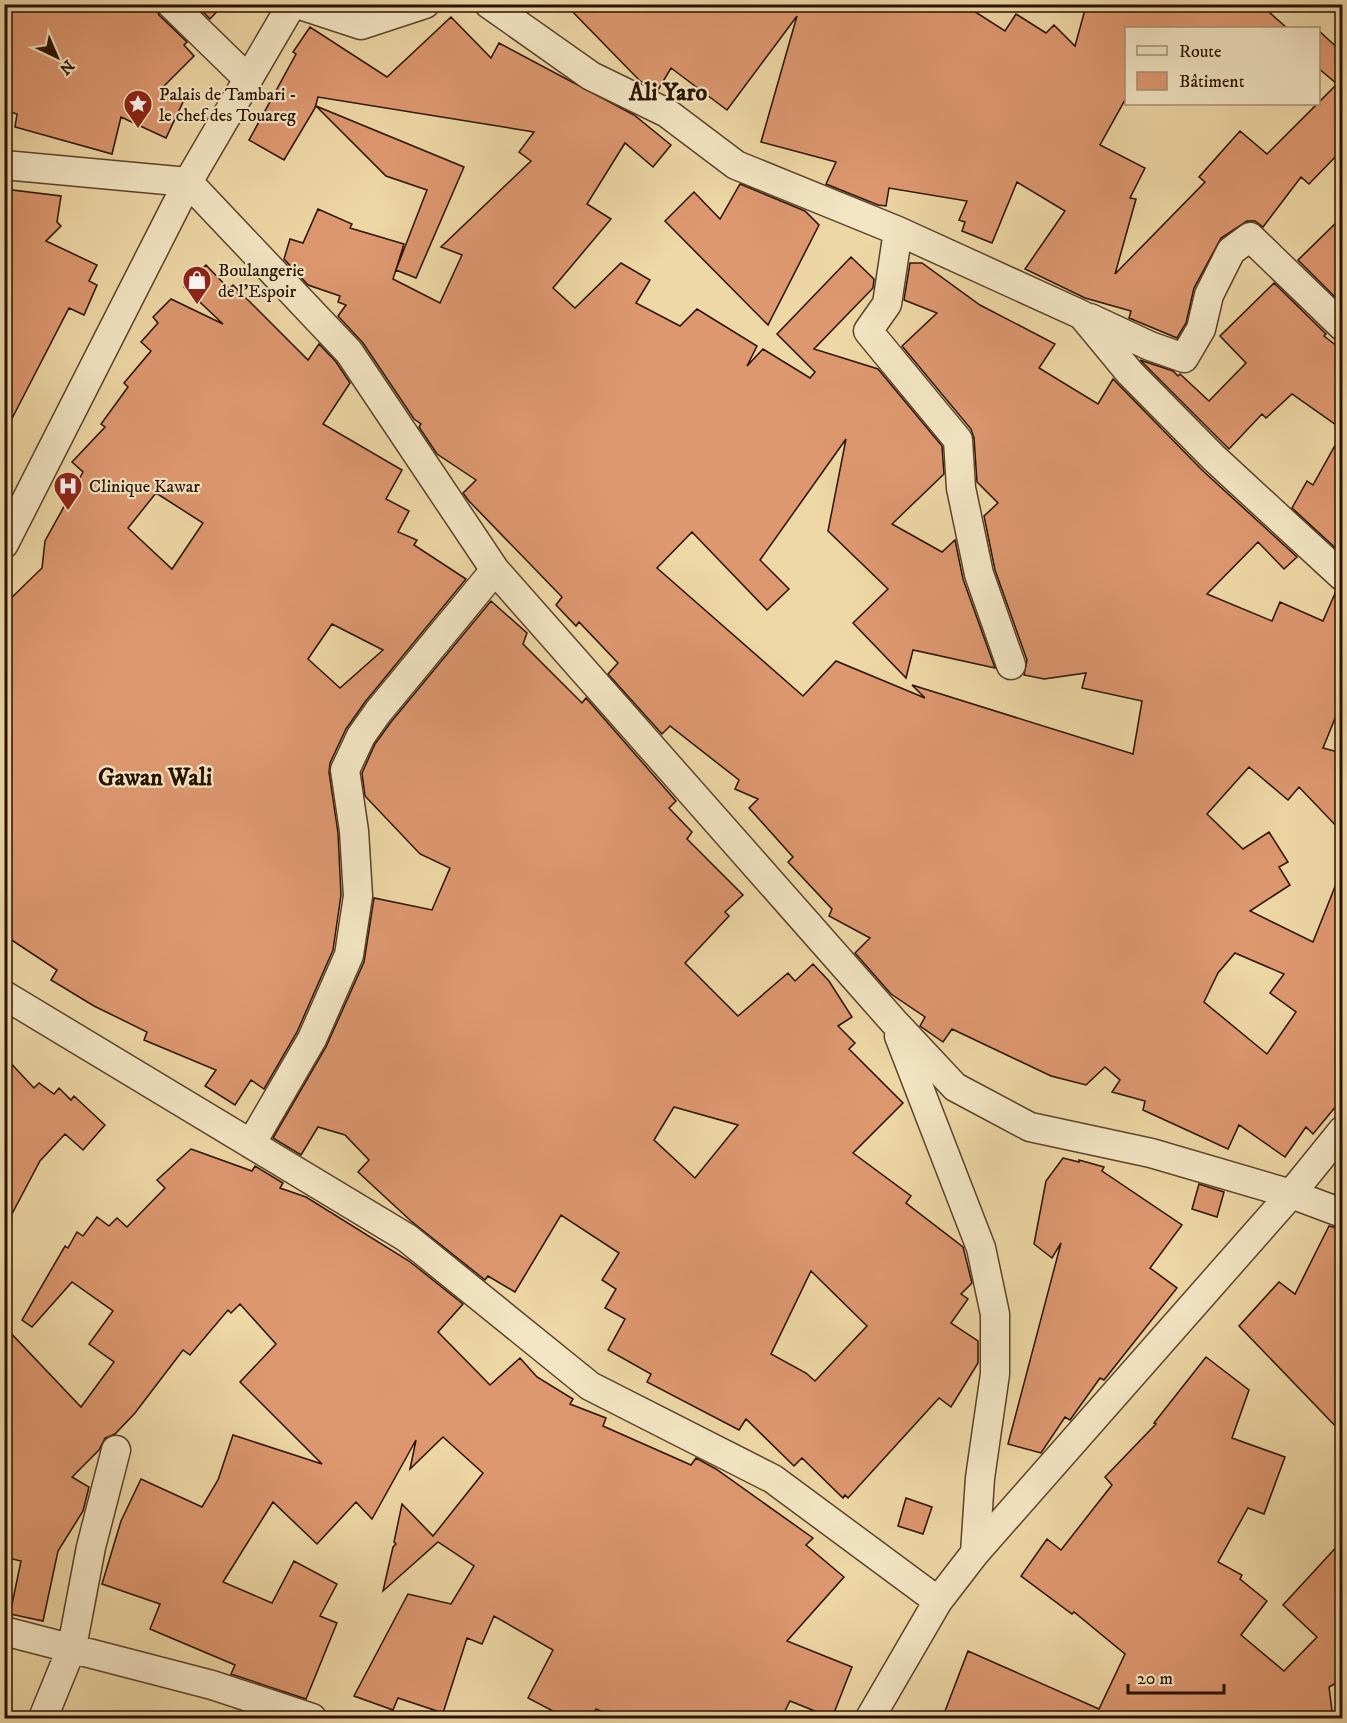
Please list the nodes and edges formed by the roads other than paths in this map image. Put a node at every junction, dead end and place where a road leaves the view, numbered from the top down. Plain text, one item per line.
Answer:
1 (171, 4) edge
2 (292, 4) edge
3 (297, 4) edge
4 (425, 4) edge
5 (489, 4) edge
6 (248, 79) junction
7 (4, 165) edge
8 (188, 182) junction
9 (898, 231) junction
10 (1082, 315) junction
11 (1342, 326) edge
12 (4, 544) edge
13 (495, 570) junction
14 (1342, 576) edge
15 (1011, 665) dead end
16 (4, 995) edge
17 (894, 1022) junction
18 (1342, 1131) edge
19 (251, 1144) junction
20 (1291, 1194) junction
21 (1342, 1213) edge
22 (116, 1450) dead end
23 (975, 1553) junction
24 (938, 1601) junction
25 (4, 1631) edge
26 (72, 1647) junction
27 (43, 1719) edge
28 (312, 1719) edge
29 (870, 1719) edge

1 - 6 street
2 - 6 street
3 - 4 street
5 - 9 street
6 - 8 street
7 - 8 street
8 - 12 street
8 - 13 street
9 - 10 street
9 - 15 street
10 - 11 street
10 - 14 street
13 - 17 street
13 - 19 street
16 - 19 street
17 - 20 street
17 - 23 street
18 - 20 street
19 - 24 street
20 - 21 street
20 - 23 street
22 - 26 street
23 - 24 street
24 - 29 street
25 - 26 street
26 - 27 street
26 - 28 street

